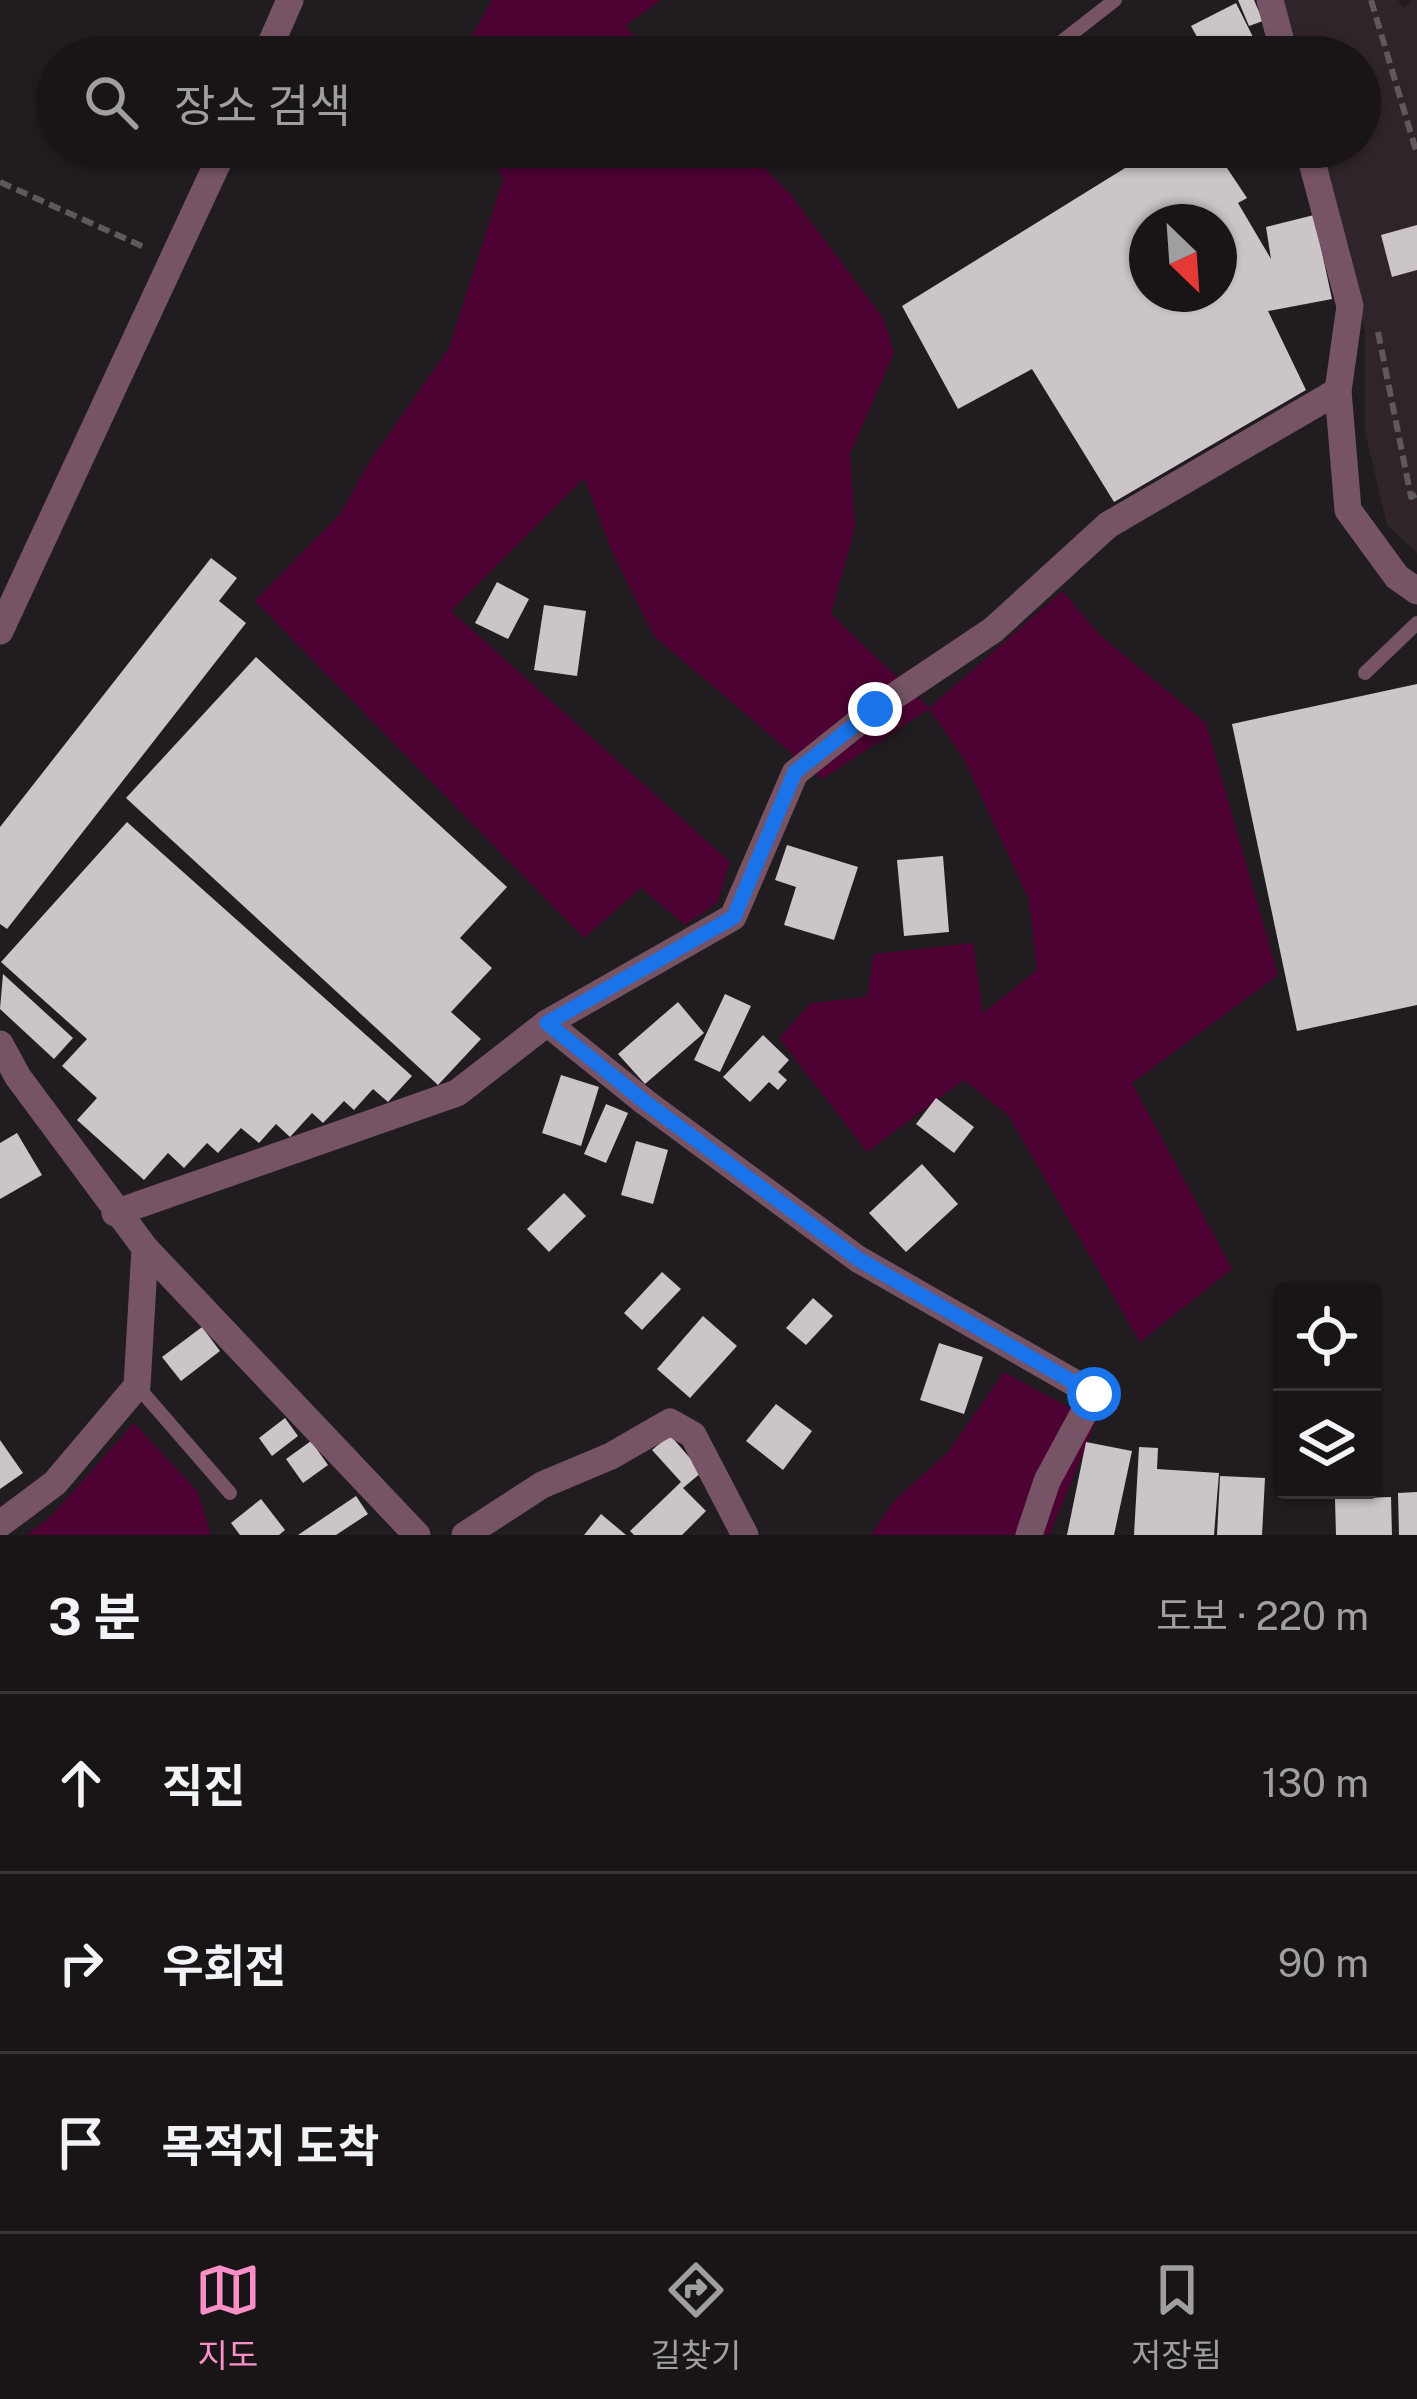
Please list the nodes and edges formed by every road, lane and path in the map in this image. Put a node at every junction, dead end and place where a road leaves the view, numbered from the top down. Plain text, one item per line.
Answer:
1 (290, 0) edge
2 (1115, 0) edge
3 (1270, 0) edge
4 (1371, 0) edge
5 (274, 36) edge
6 (1069, 36) edge
7 (1279, 36) edge
8 (1417, 154) edge
9 (216, 168) edge
10 (1314, 168) edge
11 (0, 182) edge
12 (174, 264) junction
13 (1338, 392) junction
14 (1417, 591) edge
15 (1417, 623) edge
16 (0, 631) edge
17 (1365, 673) dead end
18 (547, 1023) junction
19 (0, 1044) edge
20 (115, 1213) junction
21 (145, 1248) junction
22 (136, 1386) junction
23 (230, 1493) dead end
24 (0, 1523) edge
25 (417, 1535) edge
26 (465, 1535) edge
27 (745, 1535) edge
28 (1029, 1535) edge

1 - 5 street
2 - 6 lane
3 - 7 street
4 - 8 path
9 - 12 street
10 - 13 street
11 - 12 path
12 - 16 street
13 - 14 street
13 - 18 street
15 - 17 lane
18 - 20 street
18 - 28 street
19 - 20 street
20 - 21 street
21 - 22 street
21 - 25 street
22 - 23 lane
22 - 24 street
26 - 27 street

